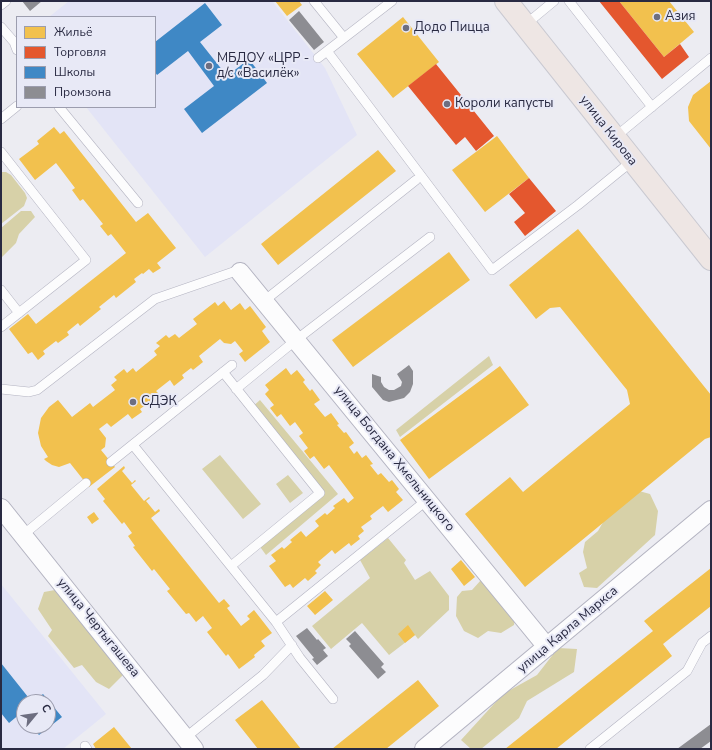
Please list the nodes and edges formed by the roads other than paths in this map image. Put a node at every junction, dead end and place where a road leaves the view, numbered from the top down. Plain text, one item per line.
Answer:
1 (6, 1) edge
2 (314, 1) edge
3 (392, 1) edge
4 (506, 1) edge
5 (554, 1) edge
6 (569, 1) edge
7 (1, 5) edge
8 (525, 25) junction
9 (1, 27) edge
10 (344, 38) junction
11 (16, 47) edge
12 (327, 51) junction
13 (318, 58) dead end
14 (711, 58) edge
15 (16, 107) edge
16 (652, 107) junction
17 (60, 108) edge
18 (1, 119) edge
19 (614, 138) junction
20 (1, 152) edge
21 (632, 161) junction
22 (416, 180) dead end
23 (138, 203) dead end
24 (430, 238) dead end
25 (711, 260) edge
26 (240, 272) joint
27 (1, 290) edge
28 (264, 301) junction
29 (19, 313) junction
30 (1, 327) edge
31 (296, 340) junction
32 (232, 365) dead end
33 (223, 372) junction
34 (1, 389) edge
35 (236, 389) junction
36 (133, 445) junction
37 (111, 462) dead end
38 (86, 483) dead end
39 (427, 500) junction
40 (1, 508) edge
41 (711, 510) edge
42 (23, 535) junction
43 (230, 566) junction
44 (276, 622) junction
45 (711, 636) edge
46 (292, 645) junction
47 (547, 647) junction
48 (333, 699) dead end
49 (190, 744) edge
50 (424, 749) edge
51 (590, 749) edge

1 - 7 lane
2 - 10 lane
3 - 10 lane
4 - 8 main road, улица Кирова
5 - 8 lane
6 - 16 lane
8 - 19 main road, улица Кирова
9 - 11 lane
10 - 12 lane
12 - 13 lane
12 - 21 lane
14 - 16 lane
15 - 18 lane
16 - 19 lane
17 - 23 lane
19 - 21 main road, улица Кирова
20 - 29 lane
21 - 25 main road, улица Кирова
22 - 28 lane
24 - 31 lane
26 - 28 street, улица Богдана Хмельницкого
26 - 34 lane
27 - 29 lane
28 - 31 street, улица Богдана Хмельницкого
29 - 30 lane
31 - 35 lane
31 - 39 street, улица Богдана Хмельницкого
32 - 33 lane
33 - 35 lane
33 - 36 lane
35 - 43 lane
36 - 37 lane
36 - 43 lane
38 - 42 lane
39 - 44 lane
39 - 47 street, улица Богдана Хмельницкого
40 - 42 street, улица Чертыгашева
41 - 47 street, улица Карла Маркса
42 - 49 street, улица Чертыгашева
43 - 44 lane
44 - 46 lane
45 - 51 lane
46 - 48 lane
46 - 49 lane
47 - 50 street, улица Карла Маркса

